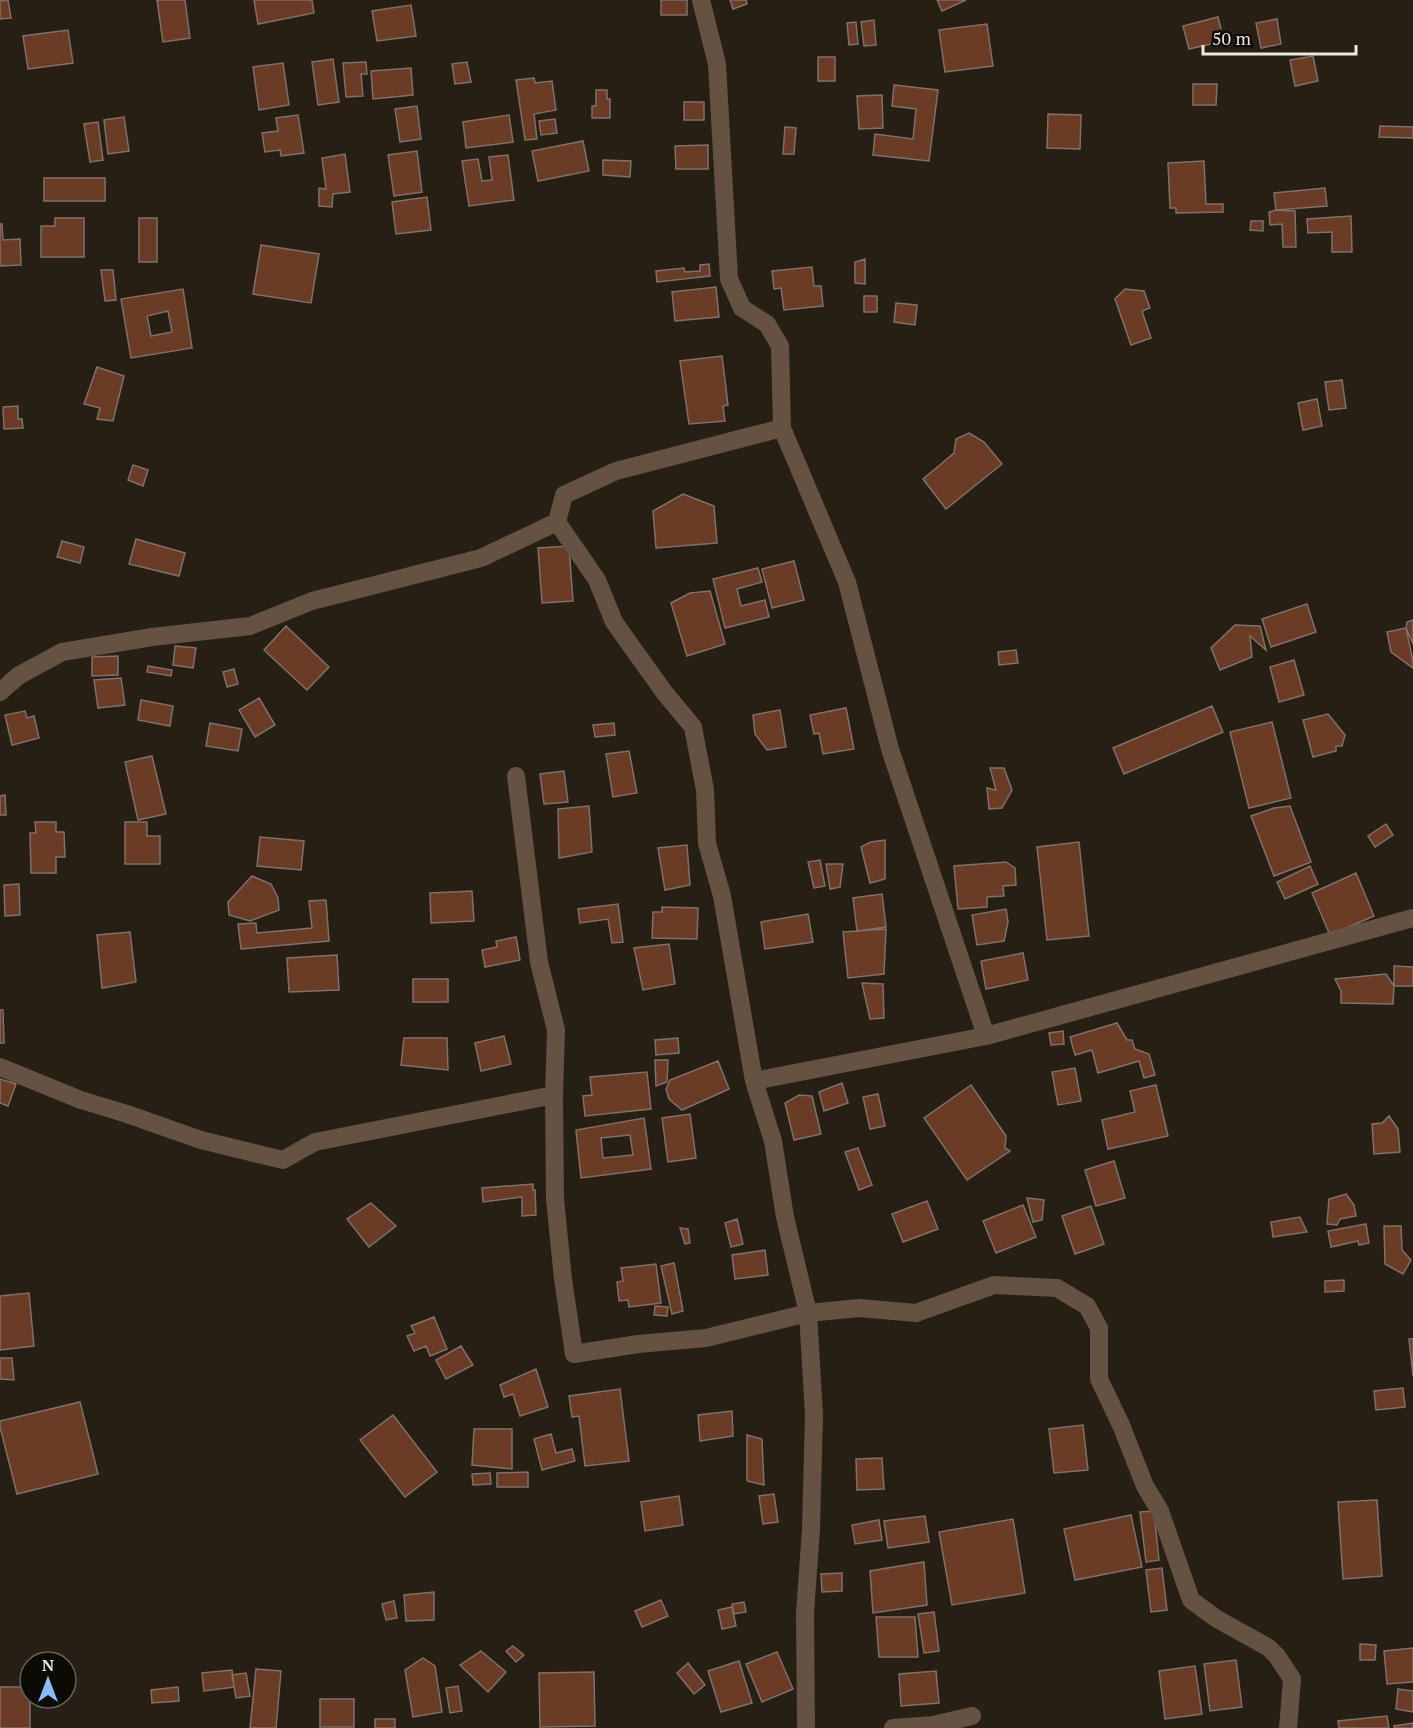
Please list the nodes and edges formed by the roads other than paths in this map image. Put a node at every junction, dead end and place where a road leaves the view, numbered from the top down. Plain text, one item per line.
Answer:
1 (701, 0) edge
2 (782, 428) junction
3 (557, 522) junction
4 (0, 692) edge
5 (516, 776) dead end
6 (1413, 918) edge
7 (986, 1036) junction
8 (0, 1067) edge
9 (754, 1081) junction
10 (554, 1095) junction
11 (808, 1313) junction
12 (972, 1716) dead end
13 (806, 1728) edge
14 (893, 1728) edge
15 (1288, 1728) edge

1 - 2 street
2 - 3 street
2 - 7 street
3 - 4 street
3 - 9 street
5 - 10 street
6 - 7 street
7 - 9 street
8 - 10 street
9 - 11 street
10 - 11 street
11 - 13 street
11 - 15 street
12 - 14 street

